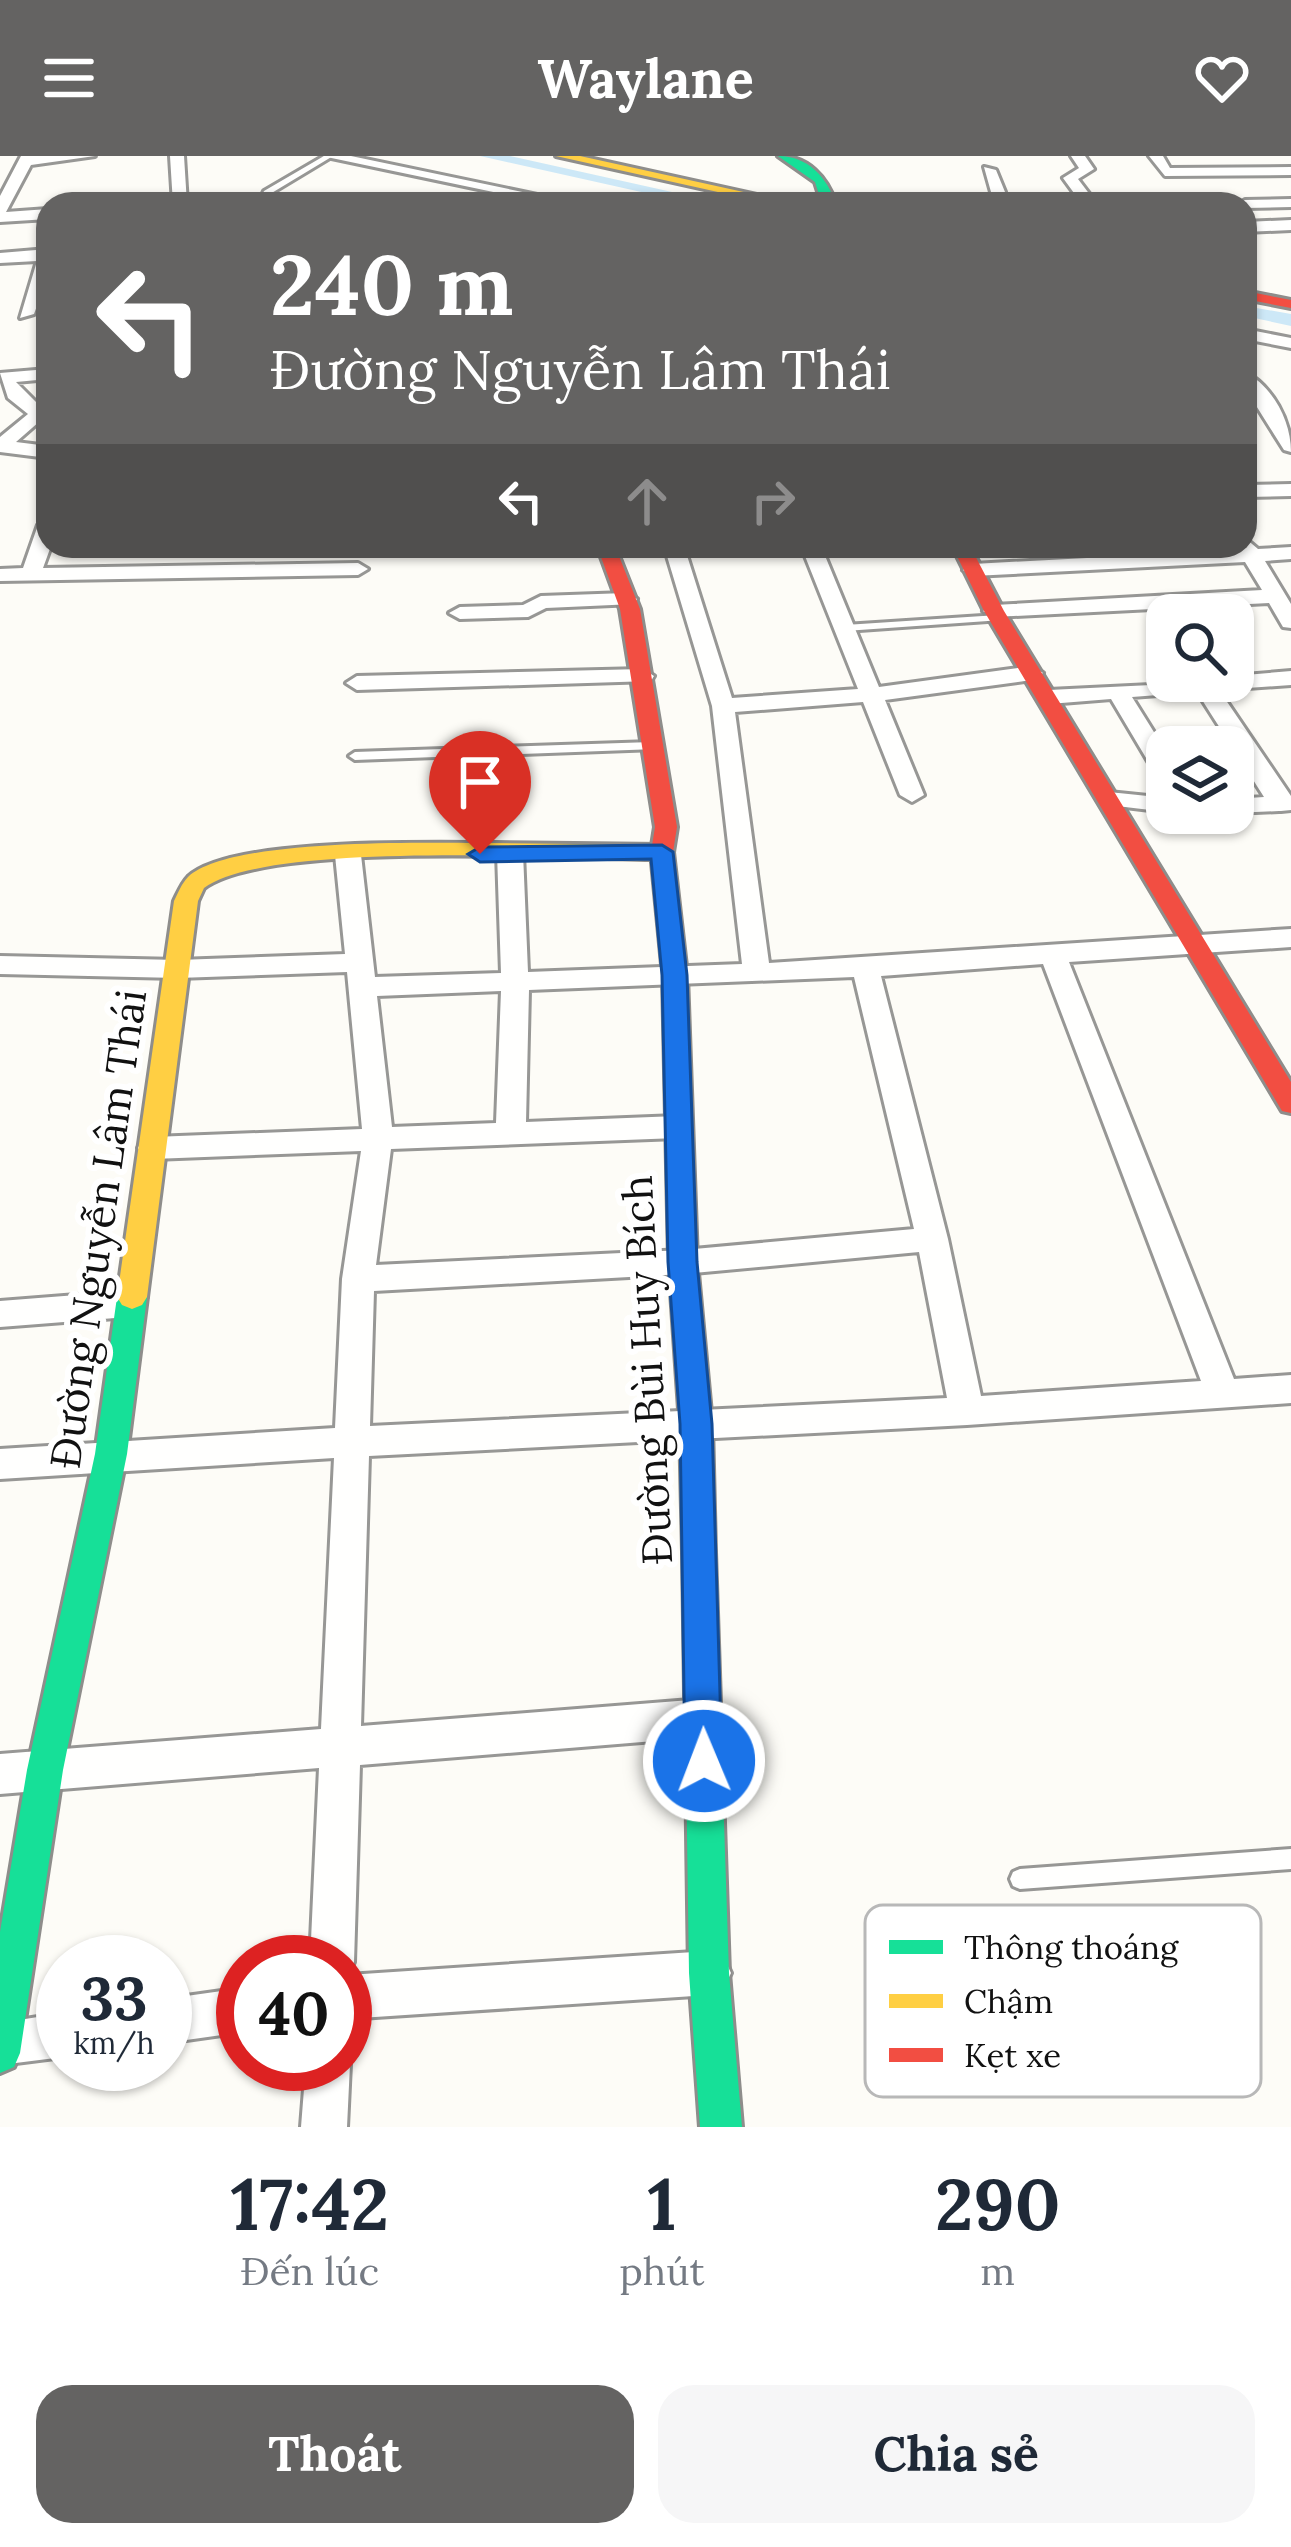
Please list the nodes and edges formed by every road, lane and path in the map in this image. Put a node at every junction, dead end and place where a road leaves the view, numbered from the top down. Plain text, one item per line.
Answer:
1 (88, 156) edge
2 (177, 156) edge
3 (329, 156) edge
4 (562, 156) edge
5 (784, 156) edge
6 (1078, 156) edge
7 (1156, 156) edge
8 (27, 158) edge
9 (989, 170) dead end
10 (1291, 171) edge
11 (6, 185) edge
12 (179, 192) edge
13 (270, 192) edge
14 (491, 192) edge
15 (734, 192) edge
16 (826, 192) edge
17 (998, 192) edge
18 (1081, 192) edge
19 (1291, 203) edge
20 (1257, 204) edge
21 (0, 214) edge
22 (36, 214) edge
23 (1291, 225) edge
24 (1257, 226) edge
25 (36, 256) edge
26 (0, 258) edge
27 (36, 287) edge
28 (1257, 297) edge
29 (1291, 304) edge
30 (26, 314) junction
31 (36, 314) edge
32 (0, 315) edge
33 (1257, 336) edge
34 (1291, 343) edge
35 (36, 375) edge
36 (3, 378) edge
37 (1257, 391) edge
38 (36, 412) edge
39 (36, 416) edge
40 (0, 446) edge
41 (1291, 446) edge
42 (36, 450) edge
43 (1257, 490) edge
44 (1291, 490) edge
45 (1257, 550) edge
46 (1291, 553) edge
47 (37, 558) edge
48 (146, 558) edge
49 (256, 558) edge
50 (272, 558) edge
51 (611, 558) edge
52 (678, 558) edge
53 (816, 558) edge
54 (967, 558) edge
55 (1254, 558) edge
56 (358, 569) dead end
57 (142, 573) junction
58 (31, 574) junction
59 (0, 575) edge
60 (626, 599) junction
61 (1285, 608) edge
62 (460, 613) dead end
63 (996, 615) junction
64 (845, 628) junction
65 (644, 676) junction
66 (1290, 681) edge
67 (357, 682) dead end
68 (1254, 684) edge
69 (1041, 685) junction
70 (1146, 692) edge
71 (1119, 694) junction
72 (870, 695) junction
73 (1215, 702) edge
74 (723, 706) junction
75 (1146, 738) edge
76 (656, 746) junction
77 (355, 756) dead end
78 (913, 794) dead end
79 (1109, 800) junction
80 (1146, 803) edge
81 (1286, 804) edge
82 (1254, 805) edge
83 (662, 852) junction
84 (510, 854) junction
85 (348, 855) junction
86 (1291, 938) edge
87 (1196, 945) junction
88 (1052, 953) junction
89 (0, 964) edge
90 (865, 968) junction
91 (178, 969) junction
92 (757, 971) junction
93 (363, 975) junction
94 (675, 975) junction
95 (515, 980) junction
96 (1291, 1104) edge
97 (677, 1127) junction
98 (512, 1131) junction
99 (377, 1136) junction
100 (153, 1148) junction
101 (932, 1239) junction
102 (683, 1262) junction
103 (358, 1279) junction
104 (128, 1304) junction
105 (0, 1314) edge
106 (1291, 1389) edge
107 (1223, 1393) junction
108 (968, 1411) junction
109 (696, 1424) junction
110 (352, 1445) junction
111 (111, 1454) junction
112 (0, 1464) edge
113 (703, 1718) junction
114 (341, 1744) junction
115 (45, 1770) junction
116 (0, 1774) edge
117 (1291, 1858) edge
118 (31, 1865) junction
119 (0, 1869) edge
120 (1020, 1879) dead end
121 (333, 1935) edge
122 (709, 1972) junction
123 (372, 1995) edge
124 (36, 2041) edge
125 (1, 2048) edge
126 (327, 2091) edge
127 (325, 2127) edge
128 (721, 2127) edge

1 - 8 street
2 - 12 street
3 - 13 lane
3 - 14 street
4 - 15 street
5 - 16 street
6 - 18 street
7 - 10 street
8 - 11 street
9 - 17 street
11 - 21 street
19 - 20 street
21 - 22 street
23 - 24 street
25 - 26 street
27 - 30 street
28 - 29 street
30 - 31 street
30 - 32 street
33 - 34 street
35 - 36 street
36 - 38 street
37 - 41 street
39 - 40 street
40 - 42 street
43 - 44 street
45 - 46 street
47 - 58 street
48 - 57 street
49 - 57 street
50 - 56 street
51 - 60 street, Đường Bùi Huy Bích
52 - 74 street
53 - 64 street
54 - 63 street
55 - 61 street
57 - 58 street
58 - 59 street
60 - 62 street
60 - 65 street, Đường Bùi Huy Bích
61 - 63 street
63 - 64 lane
63 - 69 street
64 - 72 street
65 - 67 street
65 - 76 street, Đường Bùi Huy Bích
66 - 68 street
69 - 71 street
69 - 72 street
69 - 79 street
70 - 71 street
71 - 75 street
72 - 74 street
72 - 78 street
73 - 81 street
74 - 92 street
76 - 77 lane
76 - 83 street, Đường Bùi Huy Bích
79 - 80 street
79 - 87 street
81 - 82 street
83 - 84 street, Đường Nguyễn Lâm Thái
83 - 94 street, Đường Bùi Huy Bích
84 - 85 street, Đường Nguyễn Lâm Thái
84 - 95 street
85 - 91 street, Đường Nguyễn Lâm Thái
85 - 93 street
86 - 87 street
87 - 88 street
87 - 96 street
88 - 90 street
88 - 107 street
89 - 91 street
90 - 92 street
90 - 101 street
91 - 93 street
91 - 100 street, Đường Nguyễn Lâm Thái
92 - 94 street
93 - 95 street
93 - 99 street
94 - 95 street
94 - 97 street, Đường Bùi Huy Bích
95 - 98 street
97 - 98 street
97 - 102 street, Đường Bùi Huy Bích
98 - 99 street
99 - 100 street
99 - 103 street
100 - 104 street, Đường Nguyễn Lâm Thái
101 - 102 street
101 - 108 street
102 - 103 street
102 - 109 street, Đường Bùi Huy Bích
103 - 110 street
104 - 105 street
104 - 111 street, Đường Nguyễn Lâm Thái
106 - 107 street
107 - 108 street
108 - 109 street
109 - 110 street
109 - 113 street, Đường Bùi Huy Bích
110 - 111 street
110 - 114 street
111 - 112 street
111 - 115 street, Đường Nguyễn Lâm Thái
113 - 114 street
113 - 122 street, Đường Bùi Huy Bích
114 - 115 street
114 - 121 street
115 - 116 street
115 - 118 street, Đường Nguyễn Lâm Thái
117 - 120 lane
118 - 119 lane
118 - 125 street, Đường Nguyễn Lâm Thái
122 - 123 street
122 - 128 street, Đường Bùi Huy Bích
124 - 125 street
126 - 127 street

